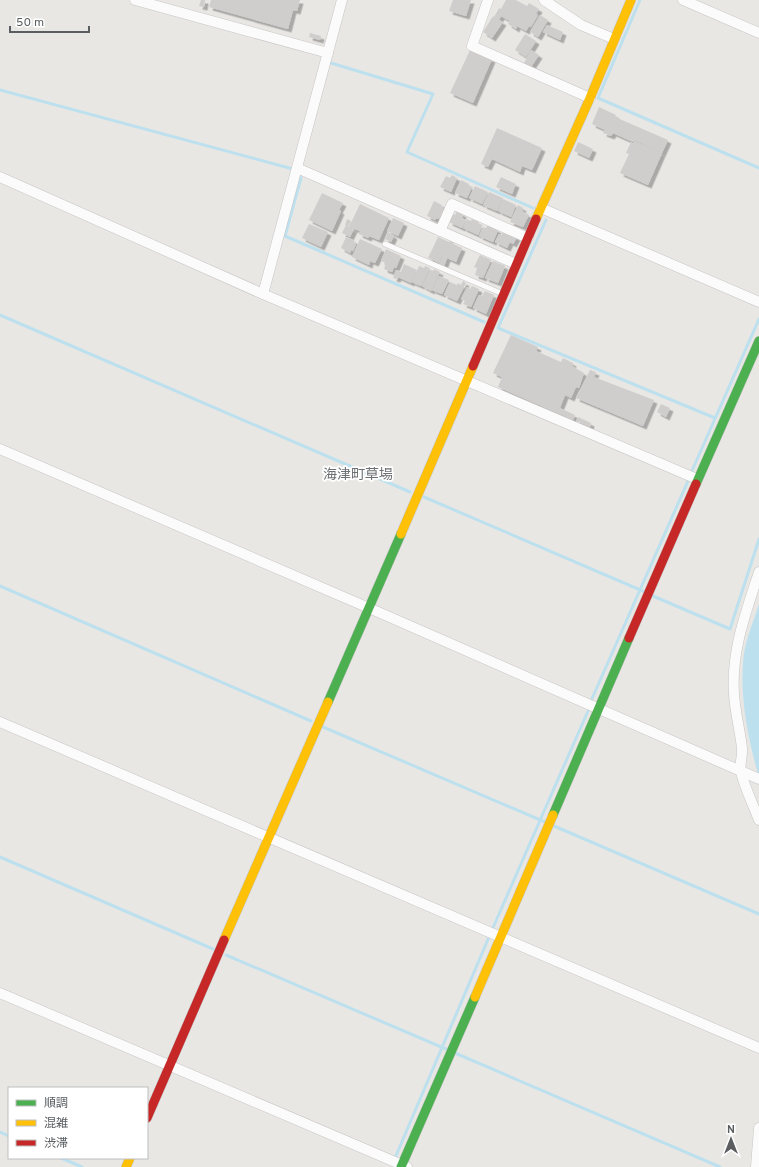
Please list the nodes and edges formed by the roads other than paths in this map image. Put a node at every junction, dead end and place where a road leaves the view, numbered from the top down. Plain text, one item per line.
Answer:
1 (135, 0) edge
2 (342, 0) edge
3 (488, 0) edge
4 (544, 0) edge
5 (631, 0) edge
6 (683, 0) edge
7 (759, 33) edge
8 (614, 39) junction
9 (328, 52) junction
10 (590, 98) junction
11 (297, 168) junction
12 (0, 178) edge
13 (540, 208) junction
14 (440, 231) junction
15 (528, 238) junction
16 (385, 244) dead end
17 (516, 264) junction
18 (263, 294) junction
19 (504, 294) junction
20 (759, 302) edge
21 (759, 341) edge
22 (466, 380) junction
23 (0, 449) edge
24 (697, 479) junction
25 (759, 572) edge
26 (369, 608) junction
27 (600, 709) junction
28 (0, 722) edge
29 (744, 772) junction
30 (759, 779) edge
31 (759, 820) edge
32 (269, 837) junction
33 (501, 937) junction
34 (0, 993) edge
35 (759, 1048) edge
36 (169, 1066) junction
37 (148, 1116) edge
38 (759, 1128) edge
39 (403, 1166) edge
40 (756, 1167) edge

1 - 9 street
2 - 9 street
3 - 10 street
4 - 8 street
5 - 8 street
6 - 7 street
8 - 10 street
9 - 11 street
10 - 13 street
11 - 14 street
11 - 18 street
12 - 18 street
13 - 15 street
13 - 20 street
14 - 15 street
14 - 17 street
15 - 17 street
16 - 19 lane
17 - 19 street
18 - 22 street
19 - 22 street
21 - 24 street
22 - 24 street
22 - 26 street
23 - 26 street
24 - 27 street
25 - 29 street
26 - 27 street
26 - 32 street
27 - 29 street
27 - 33 street
28 - 32 street
29 - 30 street
29 - 31 street
32 - 33 street
32 - 36 street
33 - 35 street
33 - 39 street
34 - 36 street
36 - 37 street
36 - 39 street
38 - 40 street

